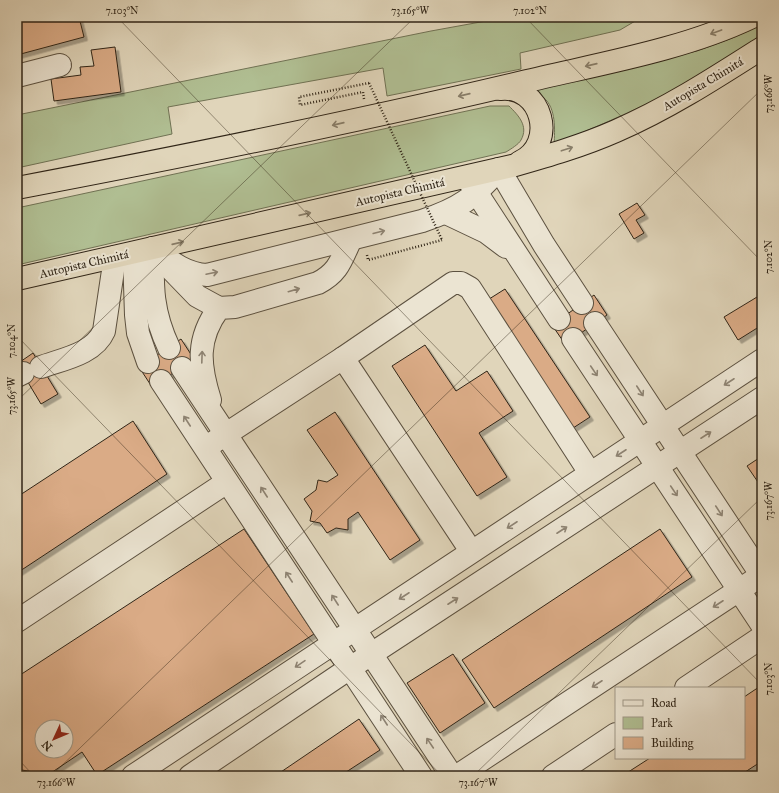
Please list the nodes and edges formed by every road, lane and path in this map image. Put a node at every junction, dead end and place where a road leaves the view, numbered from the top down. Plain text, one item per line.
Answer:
1 (752, 17) edge
2 (762, 48) edge
3 (60, 65) dead end
4 (17, 76) edge
5 (490, 90) junction
6 (363, 92) dead end
7 (505, 168) junction
8 (471, 185) junction
9 (17, 188) edge
10 (446, 213) junction
11 (350, 239) junction
12 (442, 240) dead end
13 (134, 253) junction
14 (520, 260) junction
15 (17, 280) edge
16 (582, 303) dead end
17 (219, 308) junction
18 (559, 319) dead end
19 (595, 323) dead end
20 (572, 339) dead end
21 (169, 348) dead end
22 (343, 358) junction
23 (762, 360) edge
24 (148, 362) dead end
25 (182, 368) dead end
26 (27, 372) edge
27 (161, 382) dead end
28 (762, 398) edge
29 (663, 425) junction
30 (222, 428) junction
31 (640, 440) junction
32 (205, 448) junction
33 (680, 452) junction
34 (657, 467) junction
35 (590, 473) junction
36 (227, 482) junction
37 (471, 551) junction
38 (762, 576) edge
39 (739, 590) junction
40 (17, 621) edge
41 (762, 625) edge
42 (354, 628) junction
43 (762, 637) edge
44 (333, 642) junction
45 (372, 654) junction
46 (350, 668) junction
47 (687, 687) edge
48 (615, 735) edge
49 (133, 776) edge
50 (190, 776) edge
51 (421, 776) edge
52 (452, 776) edge
53 (457, 776) edge
54 (552, 776) edge

1 -> 5 highway
7 -> 2 highway, Autopista Chimitá
3 - 4 lane
5 - 7 highway
5 -> 9 highway
6 - 12 path, bridge
7 - 8 highway, Autopista Chimitá
7 - 16 lane
8 - 10 lane
13 -> 8 highway, Autopista Chimitá
8 - 14 lane
11 -> 10 lane
10 - 14 lane
13 -> 11 lane
17 -> 11 lane
13 - 15 highway, Autopista Chimitá
13 - 17 lane
13 - 21 lane
13 - 24 lane
13 - 26 lane
14 - 18 lane
30 -> 17 lane
19 -> 29 lane
20 -> 31 lane
22 - 30 lane
22 - 35 lane
22 - 37 lane
23 -> 29 lane
25 - 30 lane
32 -> 27 lane
33 -> 28 lane
29 - 31 lane
29 - 33 lane
30 - 32 lane
42 -> 30 lane
31 - 34 lane
31 -> 35 lane
32 - 36 lane
33 - 34 lane
33 -> 38 lane
34 -> 39 lane
45 -> 34 lane
35 -> 37 lane
36 - 40 lane
44 -> 36 lane
37 -> 42 lane
38 - 39 lane
39 - 41 lane
39 -> 53 lane
42 - 44 lane
42 - 45 lane
43 - 47 lane
44 - 46 lane
44 -> 49 lane
45 - 46 lane
52 -> 45 lane
46 - 50 lane
51 -> 46 lane
48 - 54 lane

